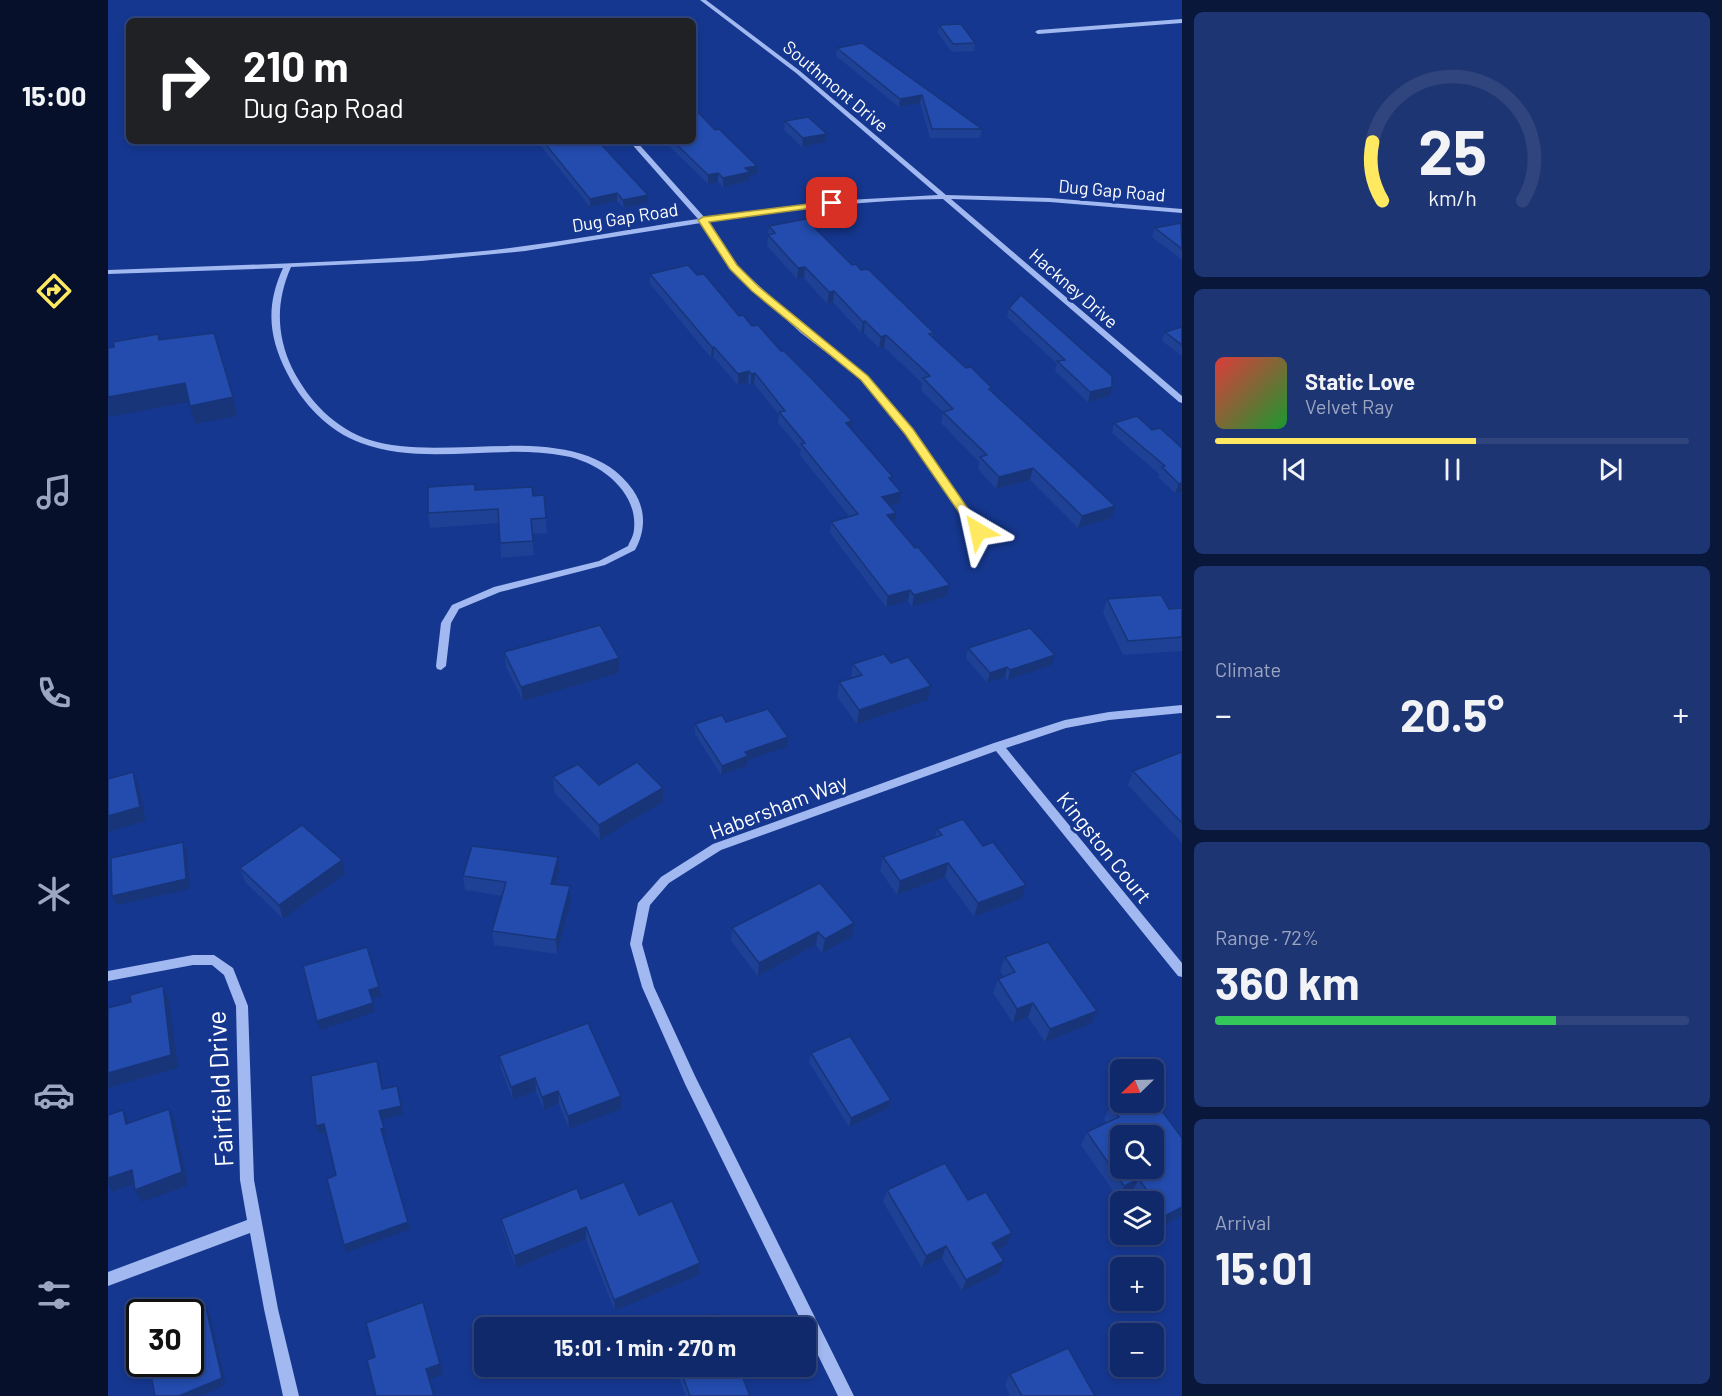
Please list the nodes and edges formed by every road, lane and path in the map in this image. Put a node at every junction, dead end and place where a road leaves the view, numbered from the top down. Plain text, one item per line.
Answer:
1 (703, 0) edge
2 (1182, 21) edge
3 (1038, 32) dead end
4 (635, 144) edge
5 (947, 199) junction
6 (1182, 211) edge
7 (703, 220) junction
8 (288, 266) junction
9 (108, 272) edge
10 (1182, 400) edge
11 (978, 531) dead end
12 (441, 666) dead end
13 (1182, 709) edge
14 (998, 746) junction
15 (1182, 972) edge
16 (108, 976) edge
17 (255, 1224) junction
18 (108, 1279) edge
19 (291, 1396) edge
20 (846, 1396) edge

1 - 5 street, Southmont Drive
2 - 3 street
4 - 7 street
5 - 6 street, Dug Gap Road
5 - 7 street, Dug Gap Road
5 - 10 street, Hackney Drive
7 - 8 street, Dug Gap Road
7 - 11 street
8 - 9 street, Dug Gap Road
8 - 12 street
13 - 14 street, Habersham Way
14 - 15 street, Kingston Court
14 - 20 street, Habersham Way
16 - 17 street, Fairfield Drive
17 - 18 street
17 - 19 street, Fairfield Drive

